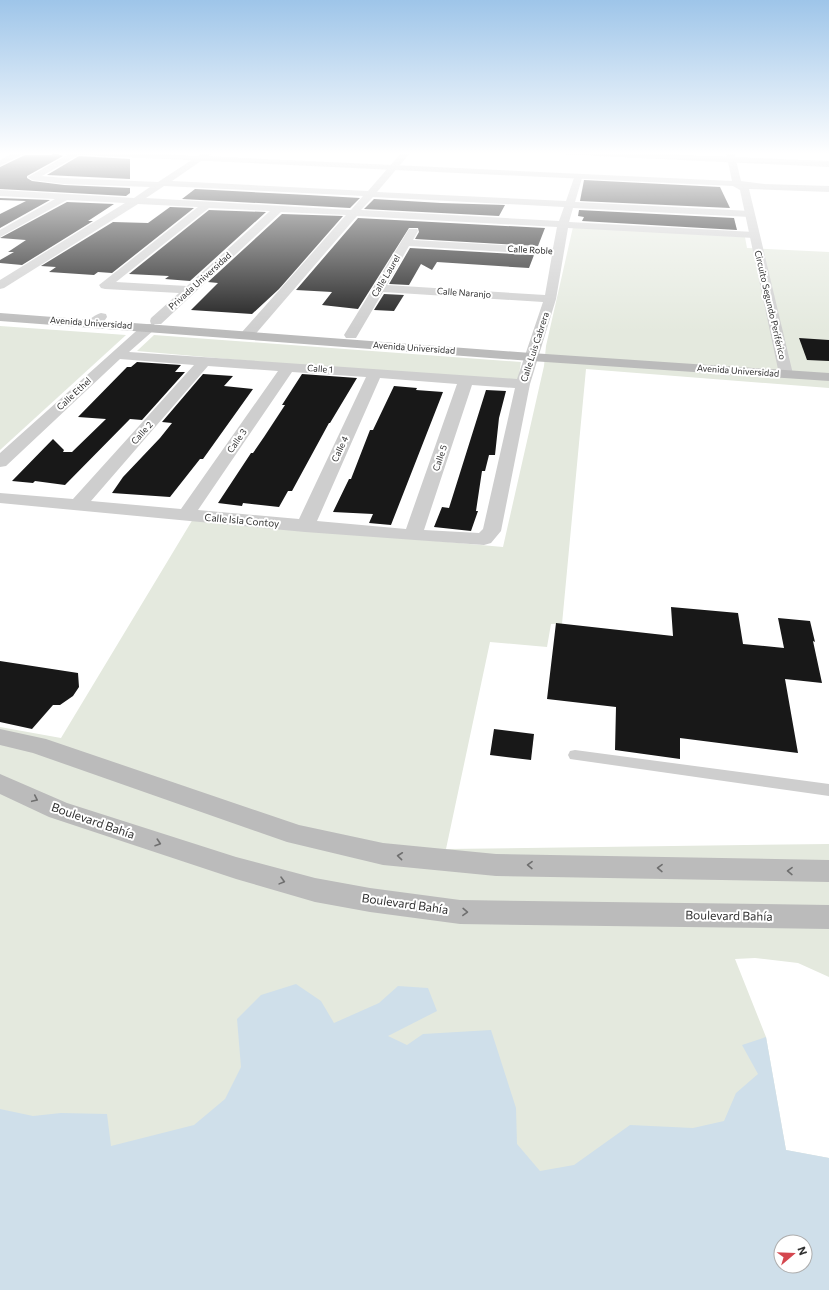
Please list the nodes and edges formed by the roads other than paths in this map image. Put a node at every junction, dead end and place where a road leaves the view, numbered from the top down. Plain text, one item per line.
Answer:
1 (39, 212) edge
2 (117, 212) edge
3 (197, 212) edge
4 (274, 212) edge
5 (340, 212) edge
6 (566, 212) edge
7 (714, 212) edge
8 (352, 213) junction
9 (750, 214) joint
10 (422, 217) junction
11 (563, 224) junction
12 (0, 234) edge
13 (754, 235) junction
14 (405, 243) junction
15 (559, 252) junction
16 (0, 285) edge
17 (378, 288) junction
18 (190, 290) junction
19 (550, 299) junction
20 (0, 310) edge
21 (0, 317) edge
22 (97, 320) junction
23 (152, 324) junction
24 (250, 331) junction
25 (351, 335) junction
26 (533, 352) junction
27 (117, 355) junction
28 (205, 361) junction
29 (288, 367) junction
30 (829, 369) edge
31 (785, 370) junction
32 (375, 373) junction
33 (829, 377) edge
34 (466, 380) junction
35 (523, 384) junction
36 (0, 462) edge
37 (0, 498) edge
38 (78, 505) junction
39 (186, 515) junction
40 (305, 526) junction
41 (413, 535) junction
42 (484, 539) joint
43 (0, 737) edge
44 (575, 755) dead end
45 (0, 783) edge
46 (829, 790) edge
47 (829, 872) edge
48 (829, 918) edge

1 - 12 street
2 - 16 street
3 - 18 street
4 - 18 street, Privada Universidad
5 - 8 street
6 - 11 street, Calle Luis Cabrera
7 - 9 street
8 - 10 street
8 - 24 street
9 - 13 street, Circuito Segundo Periférico
10 - 11 street
10 - 14 street, Calle Laurel
11 - 13 street
11 - 15 street, Calle Luis Cabrera
13 - 31 street, Circuito Segundo Periférico
14 - 15 street, Calle Roble
14 - 17 street, Calle Laurel
15 - 19 street, Calle Luis Cabrera
17 - 19 street, Calle Naranjo
17 - 25 street, Calle Laurel
18 - 23 street, Privada Universidad
19 - 26 street, Calle Luis Cabrera
20 - 22 main road, Avenida Universidad
21 - 22 main road, Avenida Universidad
22 - 23 main road, Avenida Universidad
23 - 24 main road, Avenida Universidad
23 - 27 street, Calle Ethel
24 - 25 main road, Avenida Universidad
24 - 26 main road, Avenida Universidad
25 - 26 main road, Avenida Universidad
26 - 31 main road, Avenida Universidad
26 - 35 street, Calle Luis Cabrera
27 - 28 street, Calle 1
27 - 36 street, Calle Ethel
28 - 29 street, Calle 1
28 - 38 street, Calle 2
29 - 32 street, Calle 1
29 - 39 street, Calle 3
30 - 31 main road, Avenida Universidad
31 - 33 main road, Avenida Universidad
32 - 34 street, Calle 1
32 - 40 street, Calle 4
34 - 35 street, Calle 1
34 - 41 street, Calle 5
35 - 42 street, Calle Luis Cabrera
37 - 38 street, Calle Isla Contoy
38 - 39 street, Calle Isla Contoy
39 - 40 street, Calle Isla Contoy
40 - 41 street, Calle Isla Contoy
41 - 42 street, Calle Isla Contoy
47 -> 43 main road
44 - 46 lane
45 -> 48 main road, Boulevard Bahía

